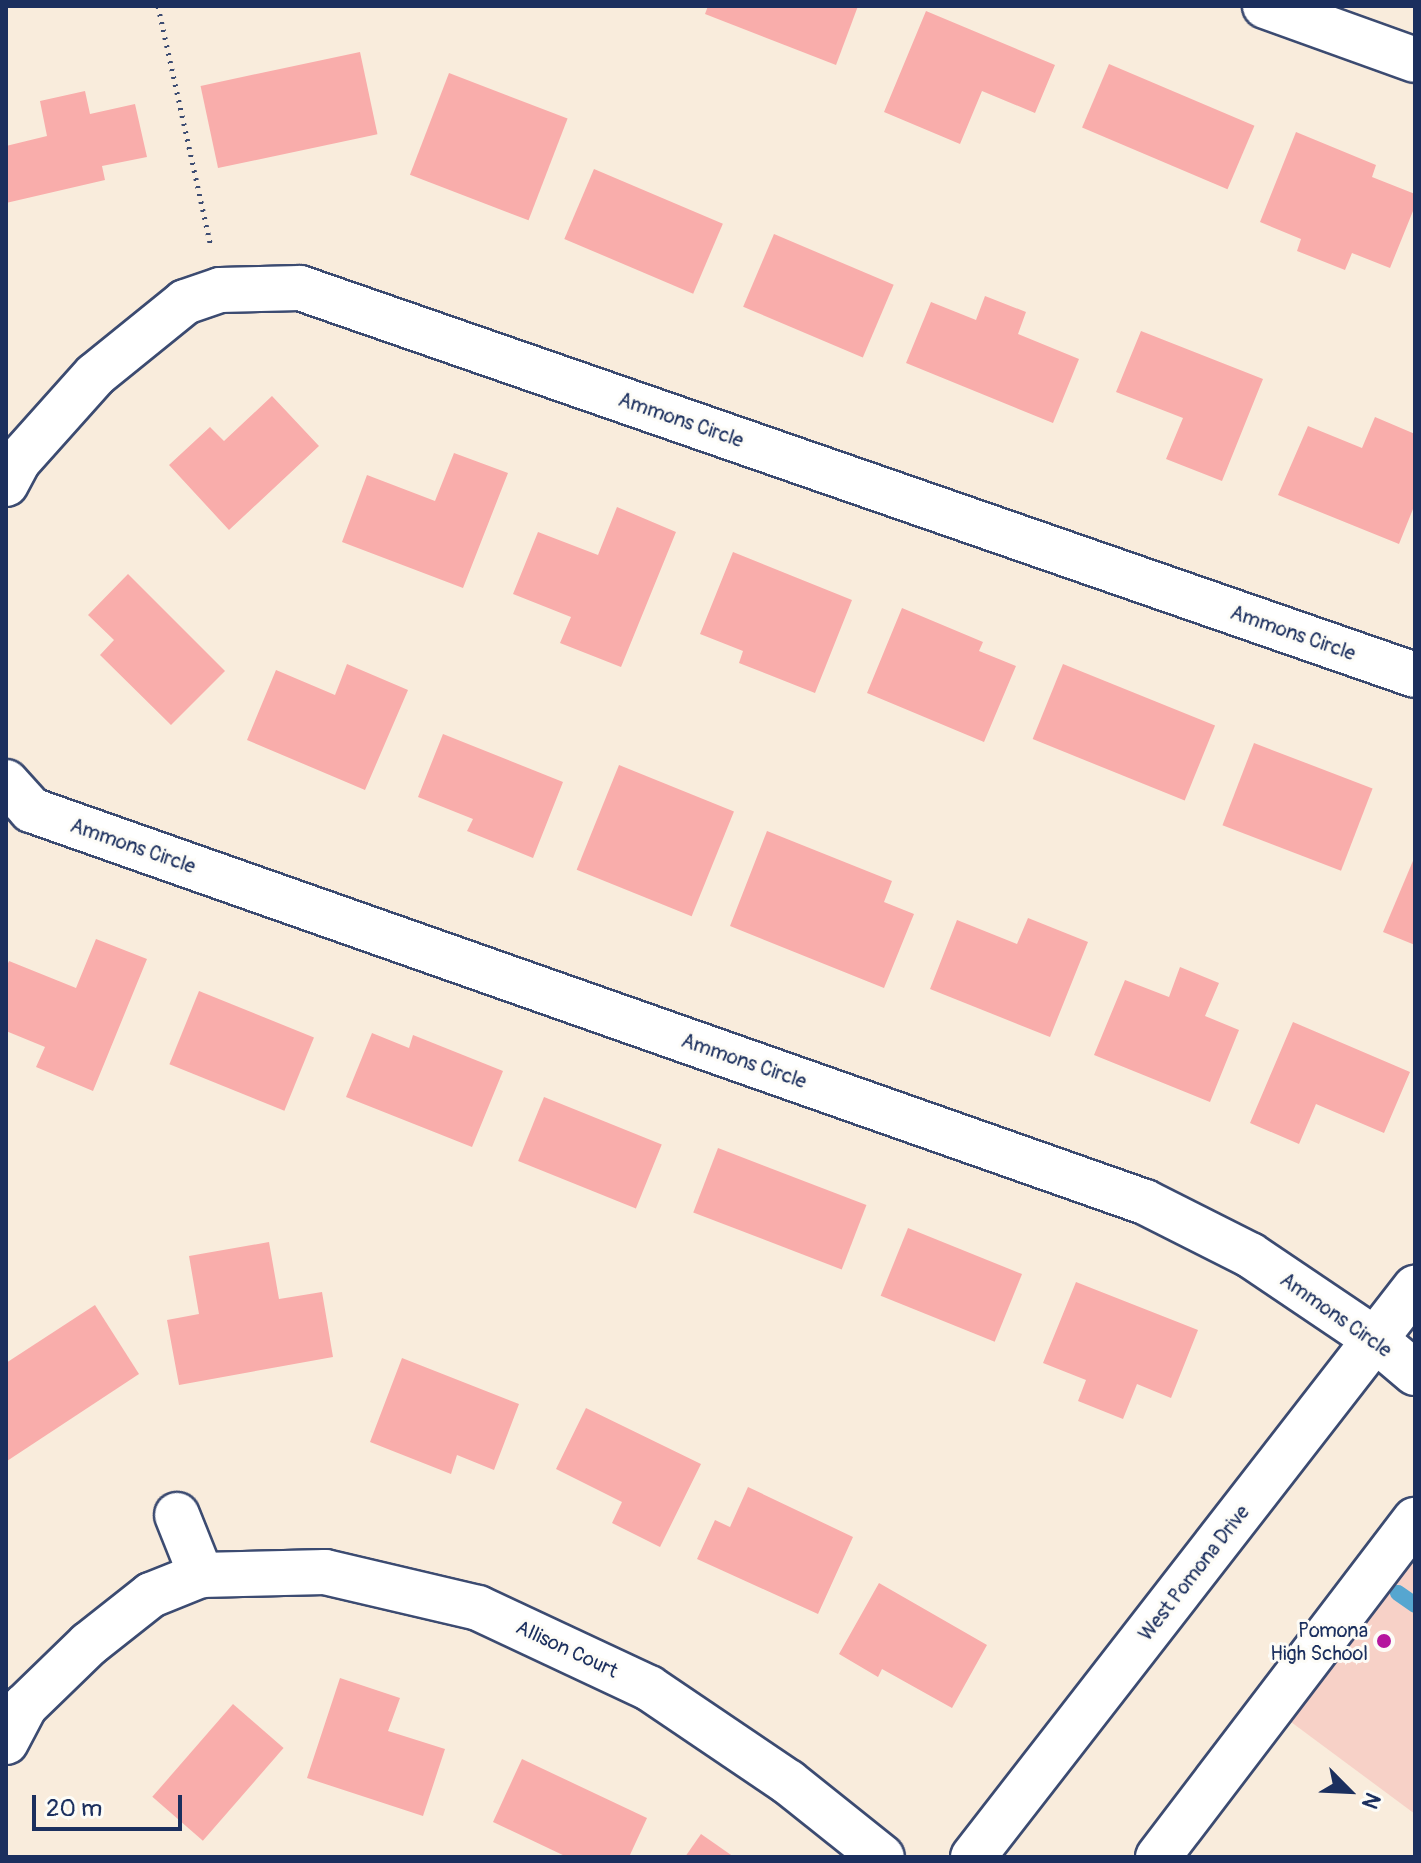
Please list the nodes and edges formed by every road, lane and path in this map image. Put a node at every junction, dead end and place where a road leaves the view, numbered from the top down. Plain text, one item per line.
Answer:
1 (158, 6) edge
2 (1265, 6) edge
3 (1415, 60) edge
4 (220, 290) junction
5 (6, 484) edge
6 (1415, 675) edge
7 (6, 782) edge
8 (1415, 1288) edge
9 (1376, 1340) junction
10 (1415, 1373) edge
11 (177, 1515) dead end
12 (1415, 1520) edge
13 (201, 1575) junction
14 (6, 1742) edge
15 (882, 1857) edge
16 (973, 1857) edge
17 (1158, 1857) edge

1 - 4 path
2 - 3 street
4 - 5 street, Ammons Circle
4 - 6 street, Ammons Circle
7 - 9 street, Ammons Circle
8 - 9 street, West Pomona Drive
9 - 10 street, Ammons Circle
9 - 16 street, West Pomona Drive
11 - 13 street
12 - 17 street
13 - 14 street, Allison Court
13 - 15 street, Allison Court

